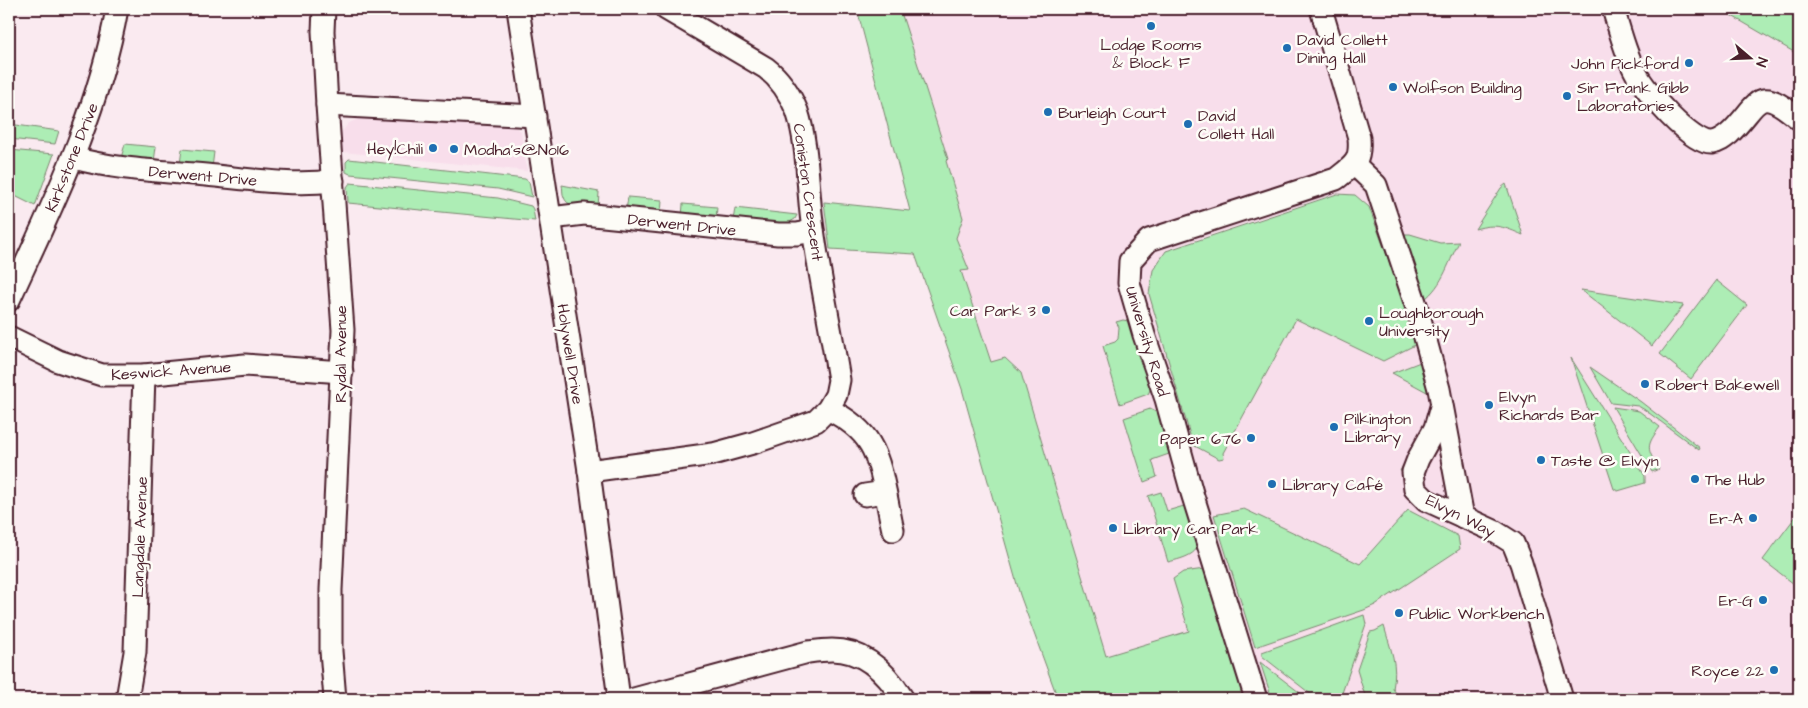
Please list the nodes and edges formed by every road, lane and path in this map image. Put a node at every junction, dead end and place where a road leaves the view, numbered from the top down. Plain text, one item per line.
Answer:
1 (116, 9) edge
2 (324, 9) edge
3 (518, 9) edge
4 (666, 9) edge
5 (1321, 9) edge
6 (1613, 9) edge
7 (327, 105) junction
8 (535, 116) junction
9 (1799, 119) edge
10 (74, 158) junction
11 (1355, 165) junction
12 (332, 181) junction
13 (551, 218) junction
14 (813, 230) junction
15 (9, 300) edge
16 (9, 337) edge
17 (342, 372) junction
18 (144, 375) junction
19 (1442, 406) junction
20 (828, 409) junction
21 (589, 471) junction
22 (1462, 517) junction
23 (893, 530) dead end
24 (127, 699) edge
25 (335, 699) edge
26 (619, 699) edge
27 (634, 699) edge
28 (903, 699) edge
29 (1256, 699) edge
30 (1562, 699) edge

1 - 10 street, Kirkstone Drive
2 - 7 street, Rydal Avenue
3 - 8 street, Holywell Drive
4 - 14 street, Coniston Crescent
5 - 11 street
6 - 9 street
7 - 8 street
7 - 12 street, Rydal Avenue
8 - 13 street, Holywell Drive
10 - 12 street, Derwent Drive
10 - 15 street, Kirkstone Drive
11 - 19 street
11 - 29 street, University Road
12 - 17 street, Rydal Avenue
13 - 14 street, Derwent Drive
13 - 21 street, Holywell Drive
14 - 20 street, Coniston Crescent
16 - 18 street, Keswick Avenue
17 - 18 street, Keswick Avenue
17 - 25 street, Rydal Avenue
18 - 24 street, Langdale Avenue
19 - 22 street
19 - 22 street, Elvyn Way
20 - 21 street, Coniston Crescent
20 - 23 street
21 - 26 street, Holywell Drive
22 - 30 street, Elvyn Way
27 - 28 street

